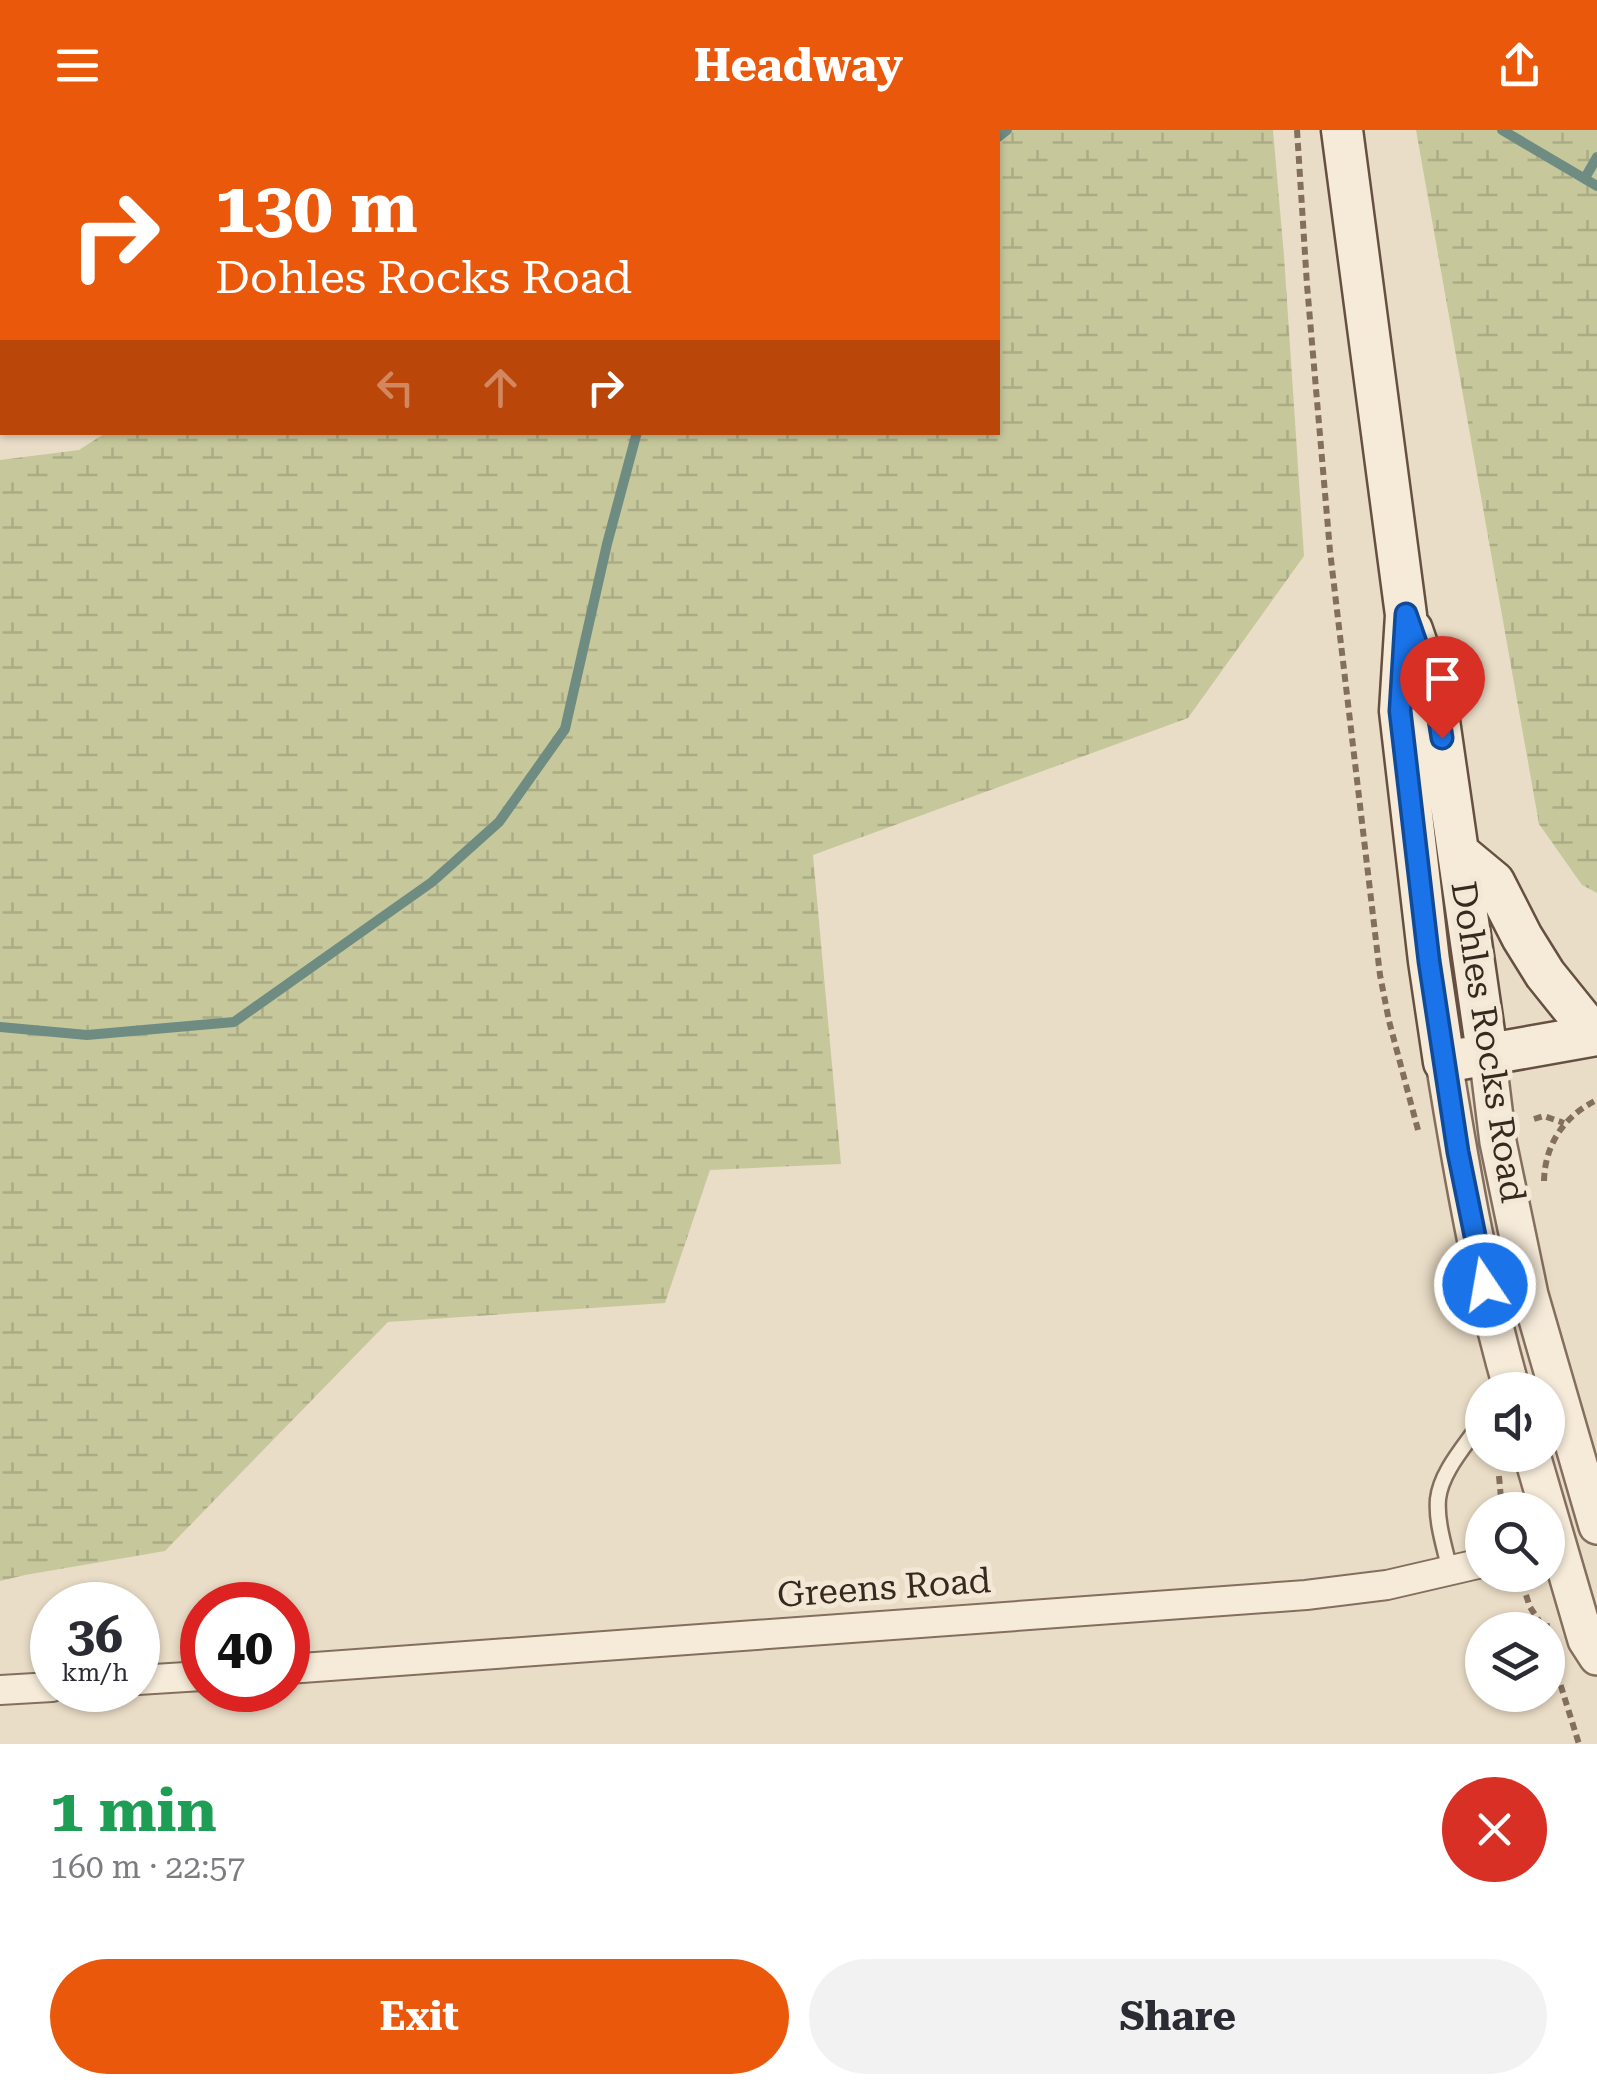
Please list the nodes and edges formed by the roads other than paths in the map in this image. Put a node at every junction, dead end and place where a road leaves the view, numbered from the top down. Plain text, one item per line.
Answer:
1 (1342, 130) edge
2 (1406, 614) junction
3 (1459, 853) junction
4 (1595, 1035) edge
5 (1486, 1054) junction
6 (1444, 1062) junction
7 (1506, 1372) edge
8 (1465, 1446) edge
9 (1597, 1529) edge
10 (1565, 1539) edge
11 (1465, 1568) edge
12 (1450, 1572) junction
13 (1565, 1578) edge
14 (1597, 1657) edge
15 (310, 1668) edge
16 (30, 1688) edge
17 (0, 1690) edge

1 - 2 main road, Dohles Rocks Road
2 - 3 main road, Dohles Rocks Road
2 - 6 main road, Dohles Rocks Road
3 - 4 main road
3 - 5 main road, Dohles Rocks Road
4 - 5 main road
5 - 6 main road
5 - 9 street, Dohles Rocks Road
6 - 7 street, Dohles Rocks Road
8 - 12 lane
9 - 10 street
11 - 12 street, Greens Road
12 - 15 street, Greens Road
13 - 14 street
16 - 17 street

